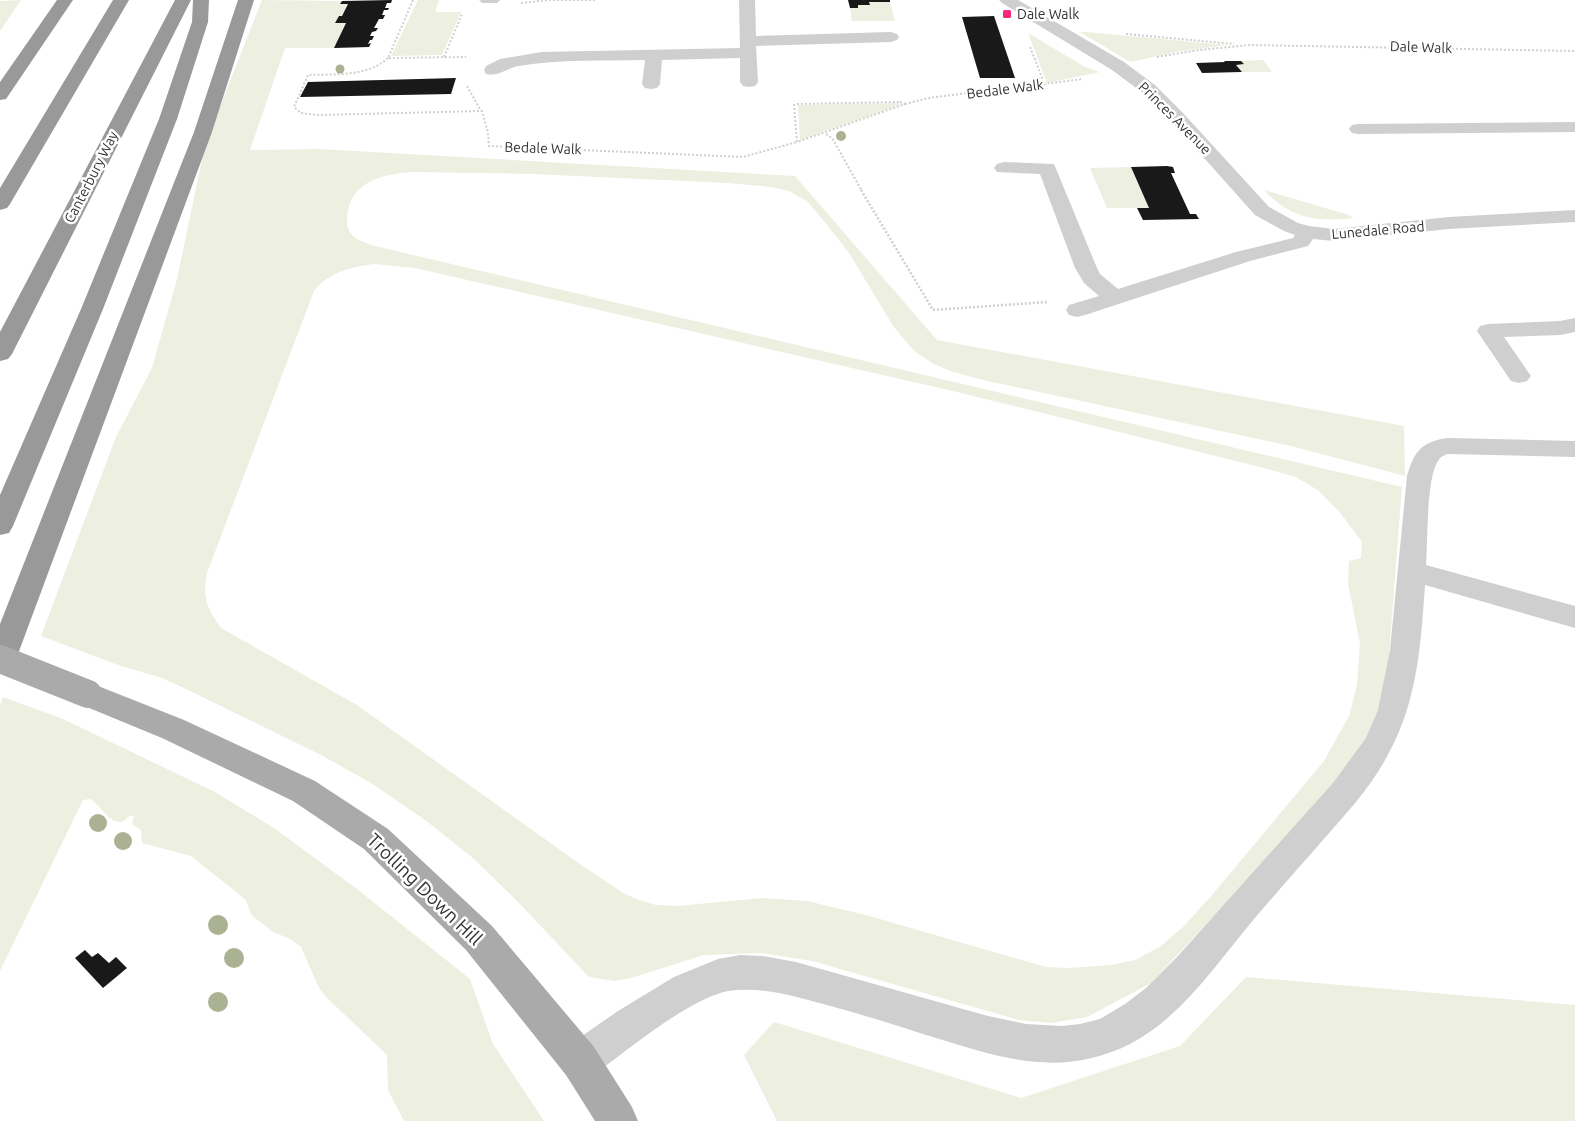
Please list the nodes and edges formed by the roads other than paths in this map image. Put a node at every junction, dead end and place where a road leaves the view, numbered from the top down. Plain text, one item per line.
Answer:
1 (65, 0) edge
2 (121, 0) edge
3 (183, 0) edge
4 (201, 0) edge
5 (246, 0) edge
6 (487, 0) edge
7 (492, 0) edge
8 (747, 0) edge
9 (1008, 0) edge
10 (891, 37) dead end
11 (748, 47) junction
12 (654, 54) junction
13 (492, 70) dead end
14 (749, 82) dead end
15 (651, 84) dead end
16 (0, 95) edge
17 (1575, 127) edge
18 (1358, 130) dead end
19 (1004, 168) dead end
20 (0, 204) edge
21 (1575, 216) edge
22 (1307, 232) junction
23 (1114, 297) junction
24 (1077, 310) dead end
25 (1575, 325) edge
26 (0, 354) edge
27 (1519, 376) dead end
28 (1575, 449) edge
29 (0, 526) edge
30 (1412, 571) junction
31 (1575, 617) edge
32 (0, 661) edge
33 (580, 1061) junction
34 (618, 1121) edge

1 - 16 highway
2 - 20 highway
3 - 26 highway, Canterbury Way
4 - 29 highway
5 - 32 highway
6 - 7 street
8 - 11 street
9 - 22 street, Princes Avenue
10 - 11 street
11 - 12 street
11 - 14 street
12 - 13 street
12 - 15 street
17 - 18 street
19 - 23 street
21 - 22 street, Lunedale Road
22 - 23 street
23 - 24 street
25 - 27 street
28 - 30 street
30 - 31 street
30 - 33 street
32 - 33 main road, Trolling Down Hill, bridge
33 - 34 main road, Trolling Down Hill

